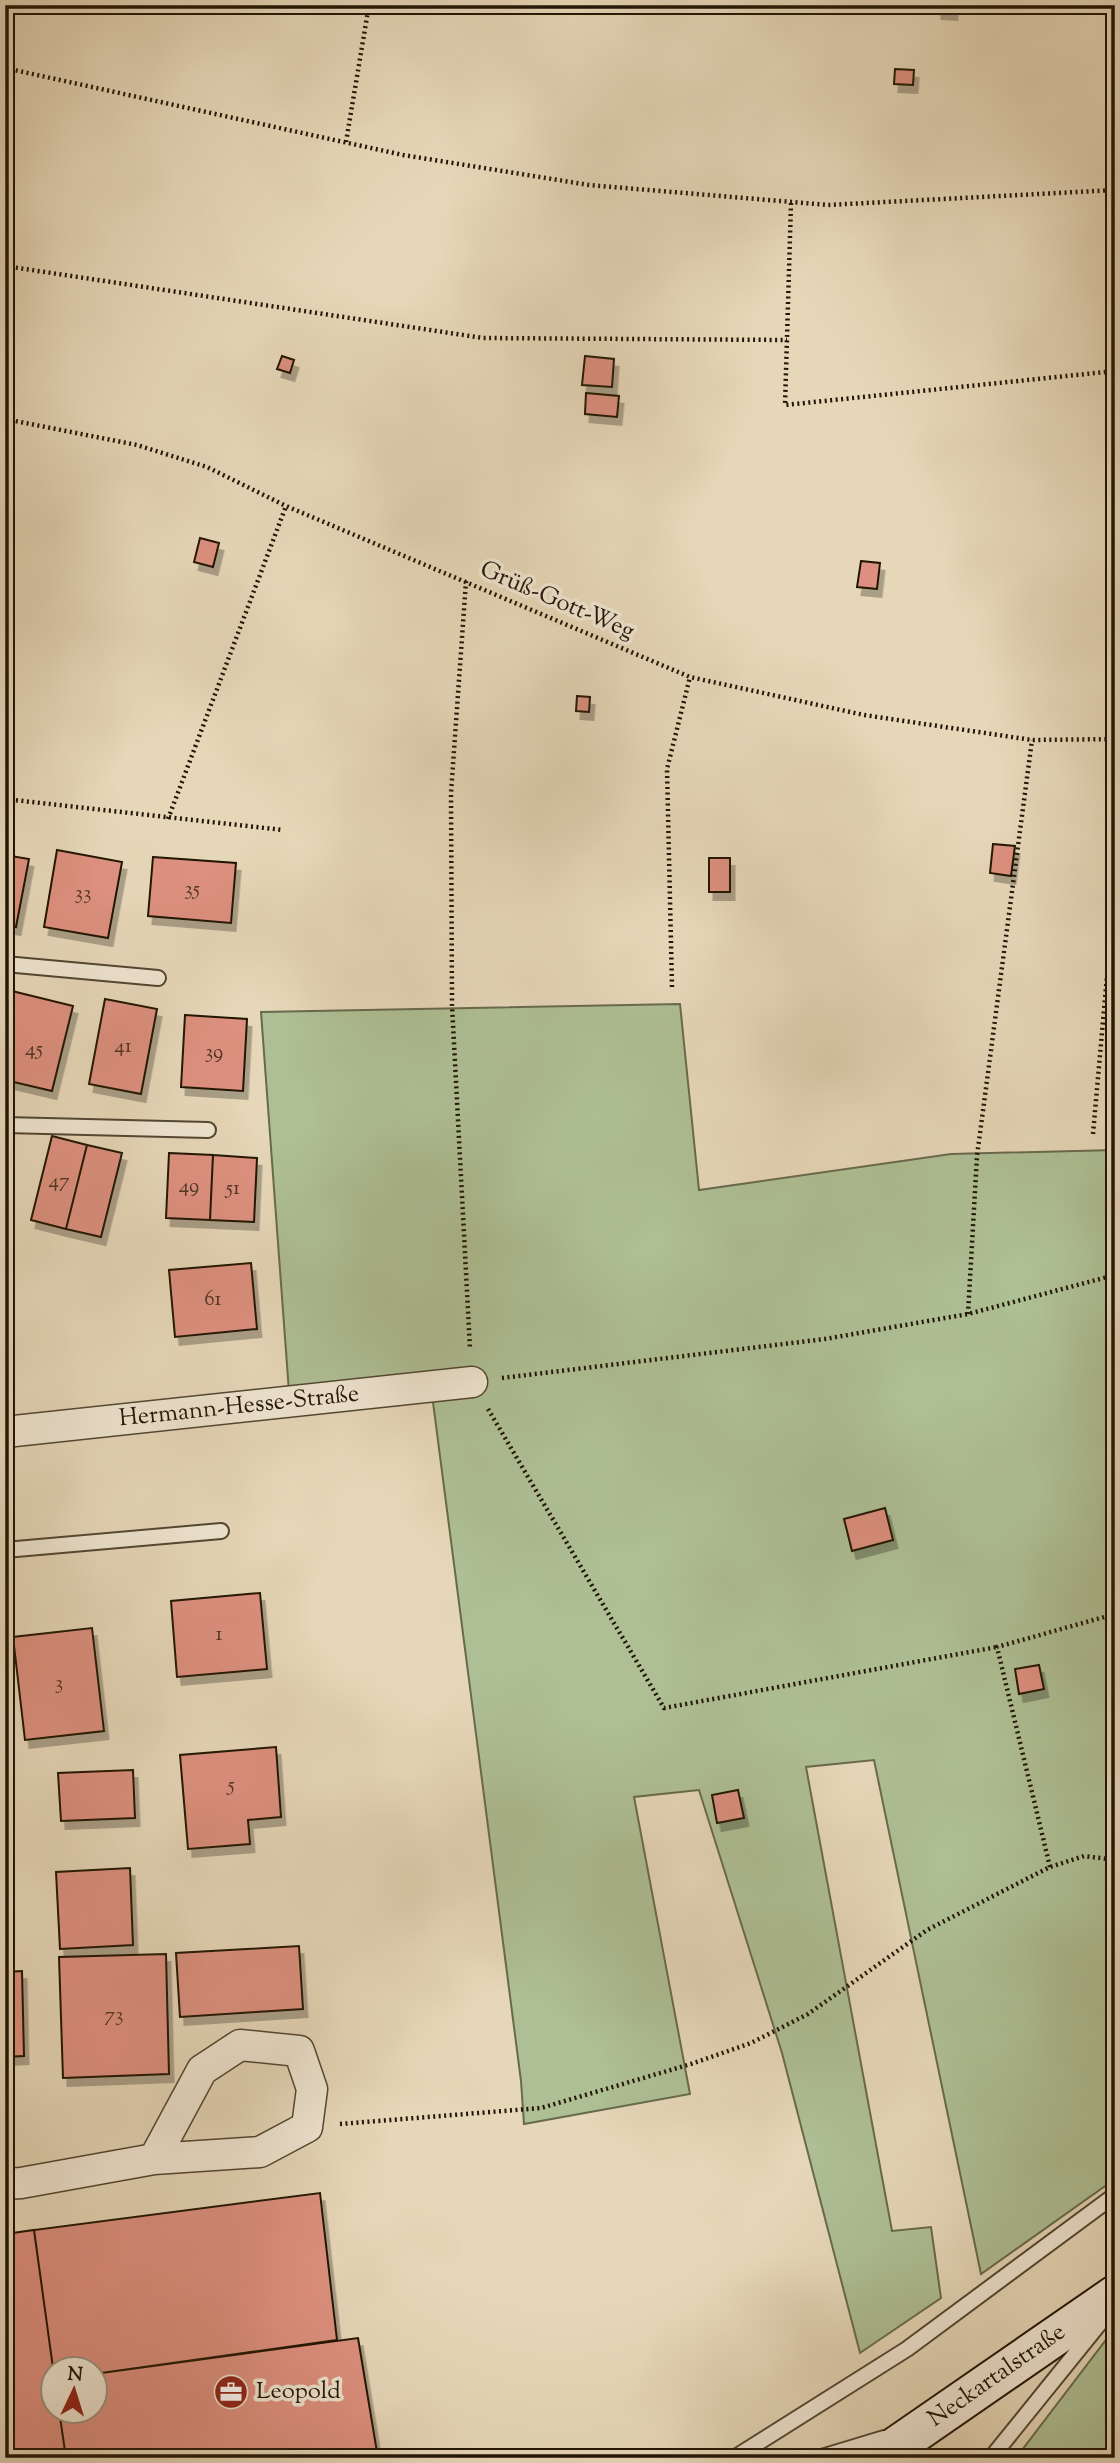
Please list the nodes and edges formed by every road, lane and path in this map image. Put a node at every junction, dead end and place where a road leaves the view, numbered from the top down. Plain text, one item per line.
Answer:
1 (369, 5) edge
2 (5, 68) edge
3 (346, 142) junction
4 (1115, 190) edge
5 (791, 204) junction
6 (5, 266) edge
7 (787, 341) junction
8 (1115, 371) edge
9 (5, 419) edge
10 (286, 506) junction
11 (466, 581) junction
12 (690, 677) junction
13 (1115, 739) edge
14 (1032, 740) junction
15 (5, 799) edge
16 (168, 819) junction
17 (283, 830) dead end
18 (1115, 886) edge
19 (5, 964) edge
20 (158, 978) dead end
21 (672, 987) dead end
22 (5, 1125) edge
23 (208, 1130) dead end
24 (1093, 1134) dead end
25 (1115, 1275) edge
26 (968, 1314) junction
27 (472, 1382) junction
28 (5, 1432) edge
29 (221, 1531) dead end
30 (5, 1550) edge
31 (1115, 1614) edge
32 (997, 1647) junction
33 (1115, 1860) edge
34 (1050, 1867) junction
35 (307, 2127) junction
36 (154, 2159) junction
37 (5, 2184) edge
38 (1115, 2195) edge
39 (1115, 2295) edge
40 (1115, 2304) edge
41 (925, 2426) junction
42 (734, 2458) edge
43 (818, 2458) edge
44 (879, 2458) edge
45 (991, 2458) edge

1 - 3 path
2 - 3 path
3 - 5 path
4 - 5 path
5 - 7 path
6 - 7 path
7 - 8 path
9 - 10 path, Grüß-Gott-Weg
10 - 11 path, Grüß-Gott-Weg
10 - 16 path
11 - 12 path, Grüß-Gott-Weg
11 - 27 path
12 - 14 path, Grüß-Gott-Weg
12 - 21 path
13 - 14 path, Grüß-Gott-Weg
14 - 26 path
15 - 16 path
16 - 17 path
18 - 24 path
19 - 20 lane
22 - 23 lane
25 - 26 path
26 - 27 path
27 - 28 street, Hermann-Hesse-Straße
27 - 32 path
29 - 30 lane
31 - 32 path
32 - 34 path
33 - 34 path
34 - 35 path
35 - 36 street
35 - 36 street
36 - 37 street
38 - 42 lane
39 - 41 main road, Neckartalstraße
40 - 45 lane
41 - 43 lane
41 - 44 main road, Neckartalstraße

